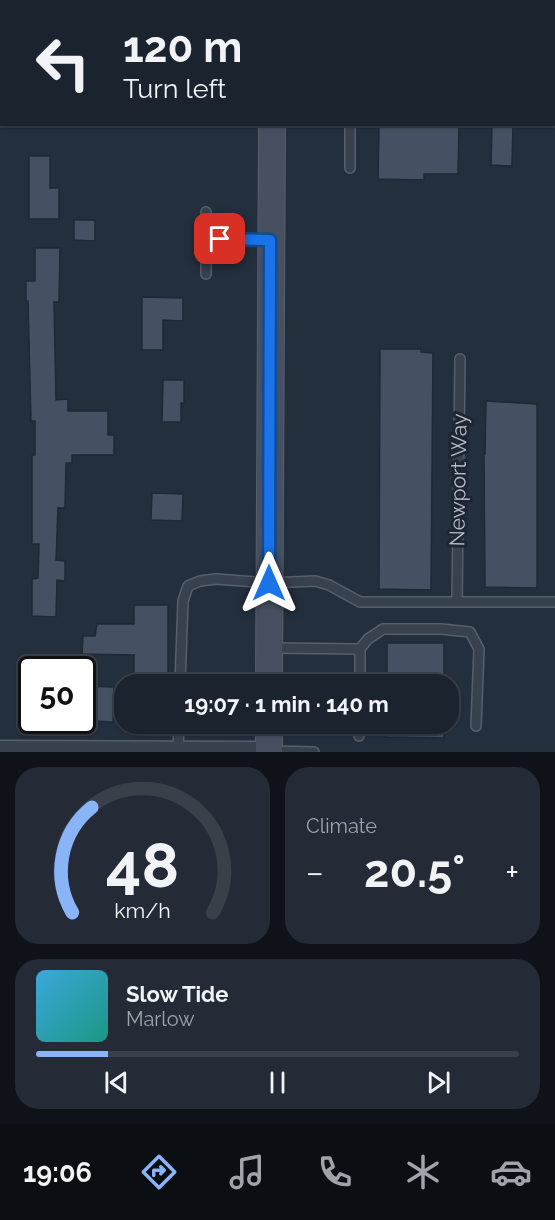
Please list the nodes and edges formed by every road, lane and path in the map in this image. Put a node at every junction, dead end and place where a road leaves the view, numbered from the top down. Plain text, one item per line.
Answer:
1 (272, 126) edge
2 (350, 126) edge
3 (350, 168) dead end
4 (206, 212) dead end
5 (206, 239) junction
6 (270, 240) junction
7 (206, 274) dead end
8 (460, 359) dead end
9 (269, 583) junction
10 (457, 602) junction
11 (555, 602) edge
12 (269, 648) junction
13 (360, 649) junction
14 (180, 674) edge
15 (269, 674) edge
16 (360, 674) edge
17 (476, 726) dead end
18 (179, 734) edge
19 (269, 734) edge
20 (0, 750) edge
21 (124, 751) edge
22 (178, 751) edge
23 (269, 751) edge
24 (314, 752) edge

1 - 6 main road
2 - 3 lane
4 - 5 lane
5 - 6 lane
5 - 7 lane
6 - 9 main road
8 - 10 lane, Newport Way
9 - 10 lane
9 - 12 main road
9 - 14 lane
10 - 11 lane
12 - 13 lane
12 - 15 main road
13 - 16 lane
13 - 17 lane
18 - 22 lane
19 - 23 main road
20 - 21 street
21 - 22 street
22 - 23 street
23 - 24 lane

